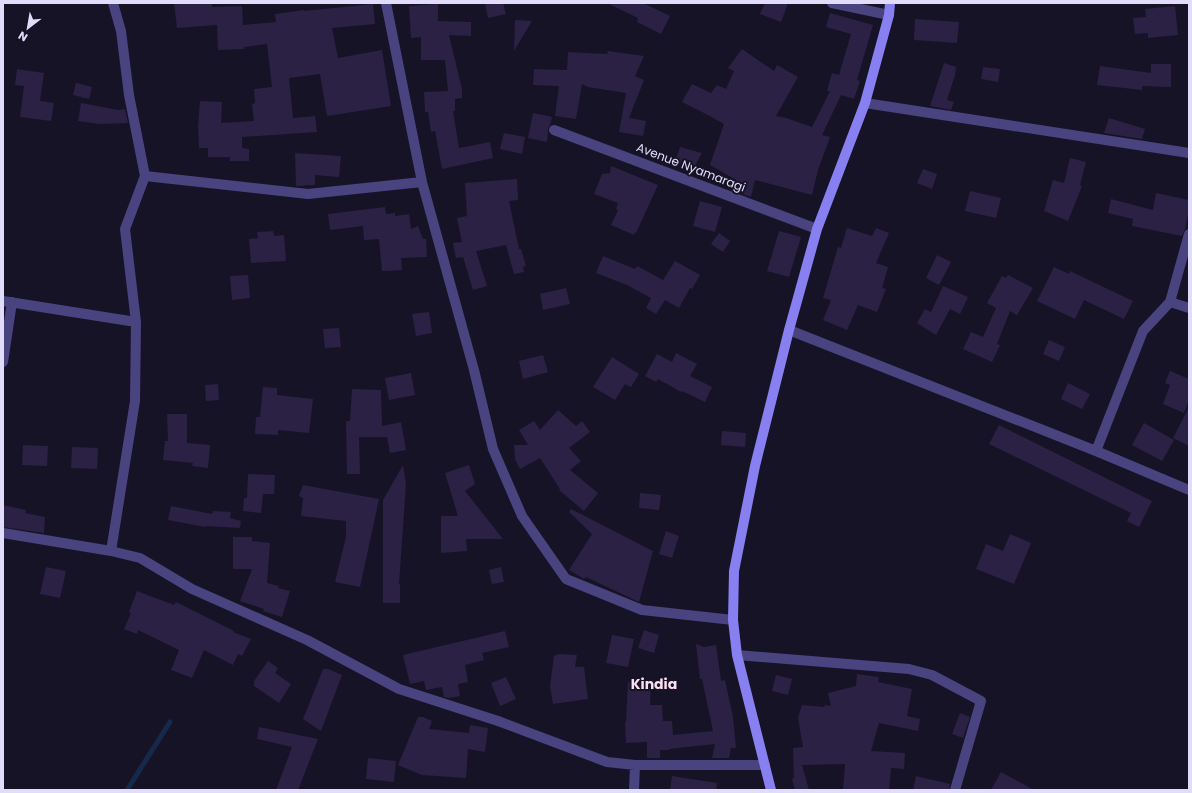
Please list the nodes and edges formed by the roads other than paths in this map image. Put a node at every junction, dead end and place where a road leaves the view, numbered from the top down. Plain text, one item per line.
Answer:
1 (113, 3) edge
2 (386, 3) edge
3 (832, 3) edge
4 (890, 3) edge
5 (888, 15) junction
6 (865, 103) junction
7 (554, 130) dead end
8 (1189, 153) edge
9 (145, 176) junction
10 (422, 182) junction
11 (818, 229) junction
12 (1189, 234) edge
13 (7, 302) edge
14 (1170, 302) junction
15 (1189, 308) edge
16 (136, 322) junction
17 (789, 330) junction
18 (3, 362) edge
19 (1096, 451) junction
20 (1189, 490) edge
21 (3, 533) edge
22 (110, 551) junction
23 (733, 620) junction
24 (737, 655) junction
25 (635, 765) junction
26 (765, 765) junction
27 (634, 790) edge
28 (771, 790) edge
29 (955, 790) edge

1 - 9 street
2 - 10 street
3 - 5 street
4 - 5 street
5 - 6 street
6 - 8 street
6 - 11 street
7 - 11 street, Avenue Nyamaragi
9 - 10 street
9 - 16 street
10 - 23 street
11 - 17 street
12 - 14 street
13 - 16 street
13 - 18 street
14 - 15 street
14 - 19 street
16 - 22 street
17 - 19 street
17 - 23 street
19 - 20 street
21 - 22 street
22 - 25 street
23 - 24 street
24 - 26 street
24 - 29 street
25 - 26 street
25 - 27 street
26 - 28 street

